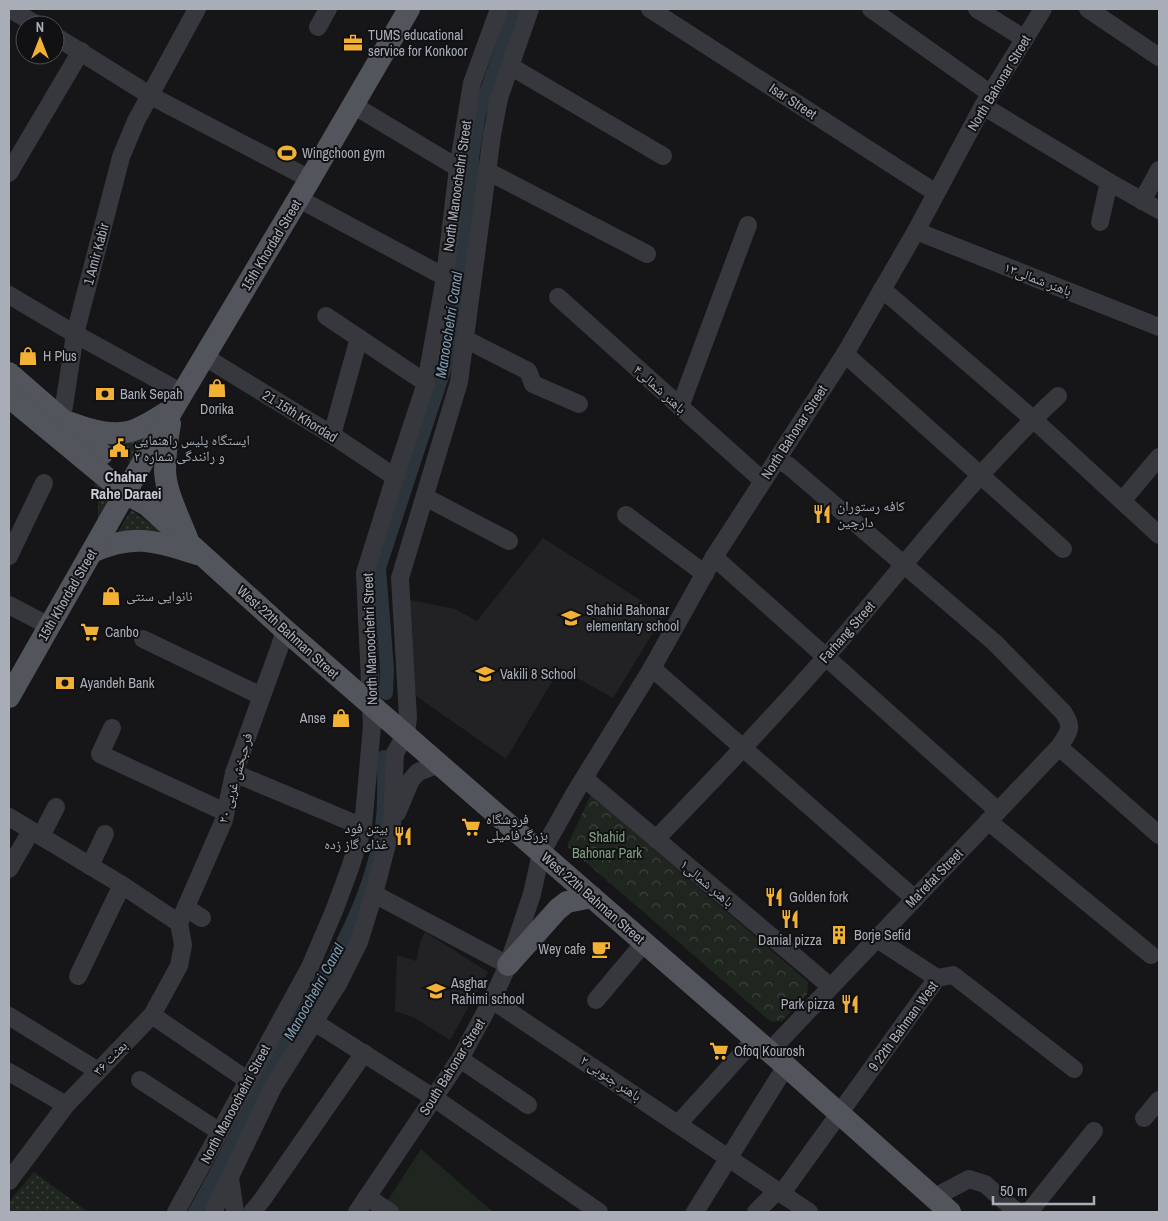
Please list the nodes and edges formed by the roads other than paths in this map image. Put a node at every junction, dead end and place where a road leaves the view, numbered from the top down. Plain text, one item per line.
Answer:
1 (198, 9) edge
2 (328, 9) edge
3 (409, 9) edge
4 (499, 9) edge
5 (530, 9) edge
6 (650, 9) edge
7 (871, 9) edge
8 (977, 9) edge
9 (1043, 9) edge
10 (1088, 9) edge
11 (318, 27) dead end
12 (1025, 39) junction
13 (65, 42) edge
14 (81, 51) junction
15 (1159, 57) edge
16 (510, 66) junction
17 (151, 96) junction
18 (987, 100) junction
19 (353, 105) junction
20 (663, 156) dead end
21 (458, 168) junction
22 (1159, 170) edge
23 (487, 171) junction
24 (9, 174) edge
25 (310, 180) junction
26 (1109, 182) junction
27 (936, 194) junction
28 (299, 199) junction
29 (1142, 201) junction
30 (1159, 210) edge
31 (1100, 222) dead end
32 (748, 225) dead end
33 (916, 231) junction
34 (647, 254) dead end
35 (445, 277) junction
36 (882, 290) junction
37 (9, 295) edge
38 (558, 297) dead end
39 (326, 316) dead end
40 (1159, 327) edge
41 (75, 334) junction
42 (359, 338) junction
43 (465, 339) junction
44 (845, 354) junction
45 (205, 357) junction
46 (9, 373) edge
47 (426, 383) junction
48 (1058, 396) dead end
49 (9, 397) edge
50 (178, 401) junction
51 (579, 404) dead end
52 (680, 407) junction
53 (62, 419) junction
54 (1033, 419) junction
55 (332, 435) junction
56 (1159, 457) edge
57 (776, 459) junction
58 (395, 476) junction
59 (980, 476) junction
60 (762, 480) junction
61 (44, 483) dead end
62 (128, 487) junction
63 (425, 497) junction
64 (1122, 501) junction
65 (626, 515) dead end
66 (16, 526) edge
67 (1159, 535) edge
68 (188, 541) junction
69 (509, 541) dead end
70 (1063, 549) dead end
71 (92, 552) junction
72 (9, 556) edge
73 (204, 556) junction
74 (714, 558) junction
75 (905, 565) junction
76 (705, 574) junction
77 (9, 605) edge
78 (49, 626) junction
79 (285, 630) junction
80 (143, 640) dead end
81 (826, 658) junction
82 (652, 668) junction
83 (261, 696) junction
84 (9, 697) edge
85 (372, 706) junction
86 (112, 728) dead end
87 (406, 734) junction
88 (1059, 747) junction
89 (743, 749) junction
90 (439, 764) junction
91 (234, 772) junction
92 (584, 778) junction
93 (56, 807) dead end
94 (226, 812) junction
95 (993, 816) junction
96 (9, 817) edge
97 (392, 825) junction
98 (363, 826) junction
99 (36, 833) junction
100 (105, 834) dead end
101 (1159, 834) edge
102 (656, 839) junction
103 (542, 853) junction
104 (90, 866) junction
105 (9, 869) edge
106 (122, 885) junction
107 (374, 894) junction
108 (592, 898) junction
109 (915, 899) junction
110 (182, 916) junction
111 (202, 918) dead end
112 (876, 939) junction
113 (644, 943) junction
114 (1151, 955) dead end
115 (508, 966) junction
116 (78, 976) dead end
117 (937, 978) junction
118 (831, 987) junction
119 (492, 1000) junction
120 (596, 1000) dead end
121 (152, 1015) junction
122 (9, 1016) edge
123 (314, 1022) junction
124 (364, 1053) junction
125 (770, 1053) junction
126 (460, 1059) junction
127 (1074, 1068) dead end
128 (9, 1072) edge
129 (98, 1072) junction
130 (140, 1080) dead end
131 (247, 1080) junction
132 (434, 1098) junction
133 (1159, 1100) edge
134 (66, 1105) junction
135 (528, 1105) dead end
136 (838, 1113) junction
137 (1144, 1118) dead end
138 (678, 1124) junction
139 (1094, 1131) dead end
140 (220, 1132) junction
141 (729, 1157) junction
142 (230, 1178) junction
143 (9, 1181) edge
144 (779, 1192) junction
145 (367, 1197) junction
146 (941, 1205) edge
147 (176, 1212) edge
148 (213, 1212) edge
149 (235, 1212) edge
150 (252, 1212) edge
151 (357, 1212) edge
152 (390, 1212) edge
153 (598, 1212) edge
154 (696, 1212) edge
155 (756, 1212) edge
156 (809, 1212) edge
157 (1017, 1212) edge
158 (1029, 1212) edge

1 - 17 street, 1 Amir Kabir
2 - 11 street
3 - 19 main road, 15th Khordad Street
4 - 21 street, North Manoochehri Street
5 - 16 street, North Manoochehri Street
6 - 27 street, Isar Street
7 - 18 street
8 - 12 street
9 - 12 street, North Bahonar Street
10 - 15 street
12 - 18 street, North Bahonar Street
13 - 14 street
14 - 17 street
14 - 24 street
16 - 20 street
16 - 23 street, North Manoochehri Street
17 - 25 street
17 - 41 street, 1 Amir Kabir
18 - 26 street
18 - 27 street, North Bahonar Street
19 - 21 street
19 - 25 main road, 15th Khordad Street
21 - 35 street, North Manoochehri Street
22 - 29 street
23 - 34 street
23 - 43 street, North Manoochehri Street
25 - 28 main road, 15th Khordad Street
26 - 29 street
26 - 31 street
27 - 33 street, North Bahonar Street
28 - 35 street
28 - 45 main road, 15th Khordad Street
29 - 30 street
32 - 52 street
33 - 36 street, North Bahonar Street
33 - 40 street, باهنر شمالی۱۳
35 - 47 street, North Manoochehri Street
36 - 44 street, North Bahonar Street
36 - 54 street
37 - 41 street
38 - 52 street, باهنر شمالی۴
39 - 42 street
41 - 50 street
41 - 53 street, 1 Amir Kabir
42 - 47 street
42 - 55 street
43 - 51 street
43 - 63 street, North Manoochehri Street
44 - 57 street, North Bahonar Street
44 - 59 street
45 - 50 main road, 15th Khordad Street
45 - 55 street, 21 15th Khordad
46 - 53 main road
47 - 58 street, North Manoochehri Street
48 - 54 street, Farhang Street
49 - 62 main road
50 - 53 main road
50 - 62 main road, 15th Khordad Street
50 - 68 main road
52 - 60 street, باهنر شمالی۴
53 - 62 main road
54 - 59 street, Farhang Street
54 - 64 street
55 - 58 street, 21 15th Khordad
56 - 64 street
57 - 60 street, North Bahonar Street
57 - 75 street
58 - 85 street, North Manoochehri Street
59 - 70 street
59 - 75 street, Farhang Street
60 - 74 street, North Bahonar Street
61 - 66 street
62 - 68 main road, West 22th Bahman Street
62 - 71 main road, 15th Khordad Street
63 - 69 street
63 - 87 street, North Manoochehri Street
64 - 67 street
65 - 76 street
66 - 72 street
68 - 73 main road, West 22th Bahman Street
71 - 73 main road
71 - 78 main road, 15th Khordad Street
73 - 79 main road, West 22th Bahman Street
74 - 76 street, North Bahonar Street
74 - 81 street
75 - 81 street, Farhang Street
75 - 88 street, Ma'refat Street
76 - 82 street, North Bahonar Street
77 - 78 street
78 - 84 main road, 15th Khordad Street
79 - 83 street, فرحبخش غربی ۲۰
79 - 85 main road, West 22th Bahman Street
80 - 83 street
81 - 89 street, Farhang Street
81 - 95 street
82 - 89 street
82 - 92 street, North Bahonar Street
83 - 91 street, فرحبخش غربی ۲۰
85 - 87 main road, West 22th Bahman Street
85 - 98 street, North Manoochehri Street
86 - 94 street
87 - 90 main road, West 22th Bahman Street
87 - 97 street, North Manoochehri Street
88 - 95 street, Ma'refat Street
88 - 101 street
89 - 102 street, Farhang Street
89 - 109 street
90 - 97 street
90 - 103 main road, West 22th Bahman Street
91 - 94 street, فرحبخش غربی ۲۰
91 - 98 street
92 - 102 street, باهنر شمالی۱
92 - 103 street, North Bahonar Street
93 - 99 street
94 - 110 street, فرحبخش غربی ۲۰
95 - 109 street, Ma'refat Street
95 - 114 street
96 - 99 street
97 - 107 street, North Manoochehri Street
98 - 131 street, North Manoochehri Street
99 - 104 street
99 - 105 street
100 - 104 street
102 - 118 street, باهنر شمالی۱
103 - 108 main road, West 22th Bahman Street
103 - 115 street, South Bahonar Street
104 - 106 street
106 - 110 street
106 - 116 street
107 - 115 street
107 - 123 street, North Manoochehri Street
108 - 113 main road, West 22th Bahman Street
108 - 115 main road
109 - 112 street, Ma'refat Street
110 - 111 street
110 - 121 street, بعثت ۳۶
112 - 117 street
112 - 118 street, Ma'refat Street
113 - 120 street
113 - 125 main road, West 22th Bahman Street
115 - 119 street, South Bahonar Street
117 - 127 street, 9 22th Bahman West
117 - 136 street, 9 22th Bahman West
118 - 125 street, Ma'refat Street
119 - 126 street, South Bahonar Street
119 - 138 street, باهنر جنوبی ۲
121 - 129 street, بعثت ۳۶
121 - 131 street
122 - 129 street
123 - 124 street
123 - 142 street, North Manoochehri Street
124 - 132 street
124 - 150 street
125 - 136 main road, West 22th Bahman Street
125 - 138 street
125 - 141 street
126 - 132 street, South Bahonar Street
126 - 135 street
128 - 134 street
129 - 134 street, بعثت ۳۶
130 - 140 street
131 - 140 street, North Manoochehri Street
132 - 145 street, South Bahonar Street
132 - 153 street
133 - 137 street
134 - 143 street, بعثت ۳۶
136 - 144 street, 9 22th Bahman West
136 - 146 main road, West 22th Bahman Street
138 - 141 street, باهنر جنوبی ۲
139 - 158 street
140 - 147 street, North Manoochehri Street
141 - 144 street, باهنر جنوبی ۲
141 - 154 street
142 - 148 street, North Manoochehri Street
142 - 149 street
144 - 155 street, 9 22th Bahman West
144 - 156 street, باهنر جنوبی ۲
145 - 151 street, South Bahonar Street
145 - 152 street
146 - 157 street

